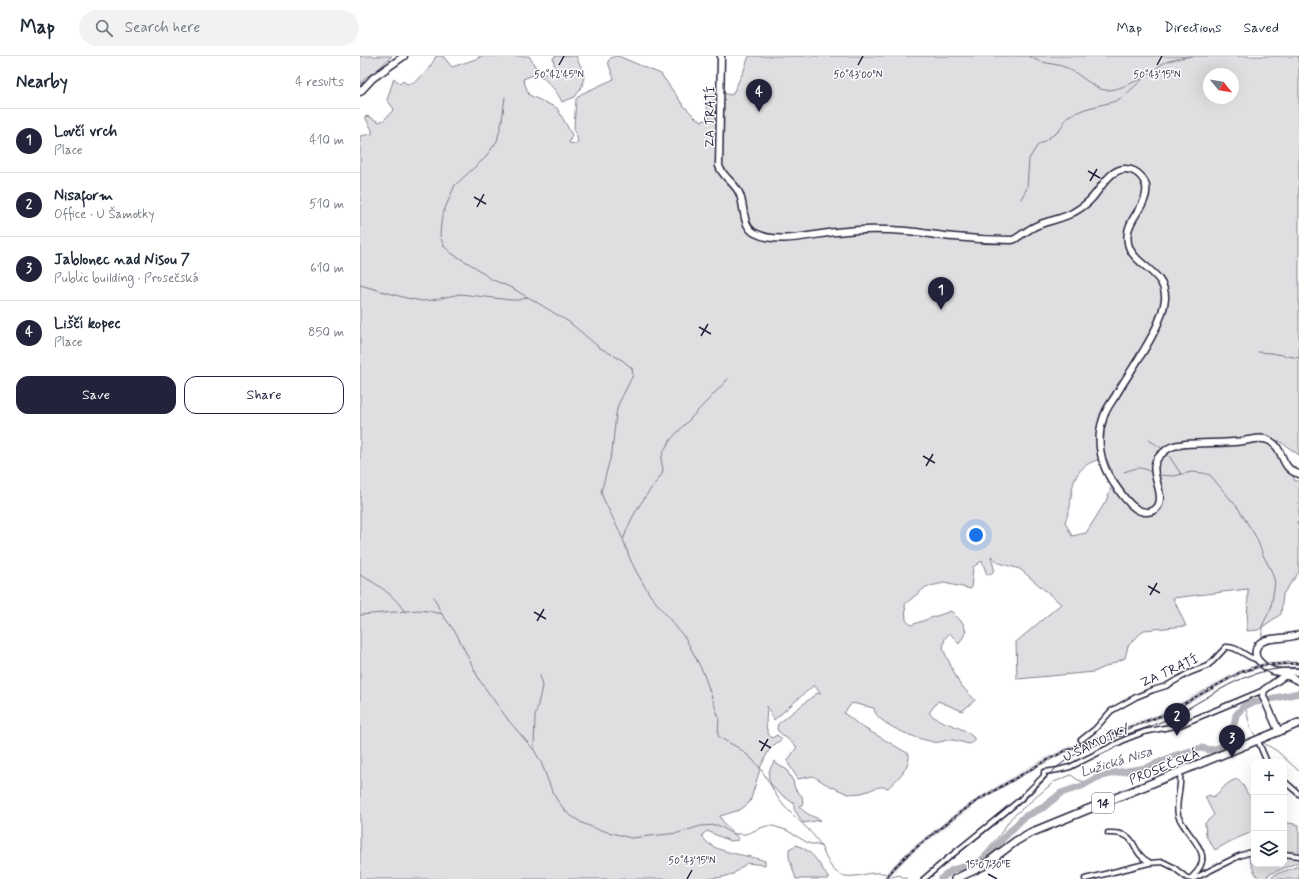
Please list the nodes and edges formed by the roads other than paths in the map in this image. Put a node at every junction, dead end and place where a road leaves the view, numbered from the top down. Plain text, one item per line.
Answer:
1 (404, 56) edge
2 (721, 56) edge
3 (360, 92) edge
4 (1299, 474) edge
5 (1299, 634) edge
6 (1258, 660) junction
7 (1299, 672) edge
8 (1299, 681) edge
9 (1264, 693) junction
10 (1299, 723) edge
11 (1279, 732) junction
12 (1081, 740) dead end
13 (1258, 740) junction
14 (1266, 759) edge
15 (1180, 773) junction
16 (1287, 784) edge
17 (1299, 794) edge
18 (1108, 833) dead end
19 (1251, 852) edge
20 (1287, 854) edge
21 (1299, 856) edge
22 (1150, 862) junction
23 (924, 879) edge
24 (955, 879) edge
25 (1085, 879) edge
26 (1190, 879) edge

1 - 3 street
2 - 4 street, ZA TRATÍ
5 - 6 street
6 - 7 street
6 - 12 street, ZA TRATÍ
8 - 9 street, U ŠAMOTKY
9 - 11 street
9 - 23 street, U ŠAMOTKY
10 - 11 main road, PROSEČSKÁ / 14
11 - 13 main road, PROSEČSKÁ / 14
13 - 14 street
13 - 15 main road, PROSEČSKÁ / 14
15 - 24 main road, PROSEČSKÁ / 14
15 - 26 street
16 - 17 street
18 - 22 street
19 - 26 street
20 - 21 street
22 - 25 street
22 - 26 street

